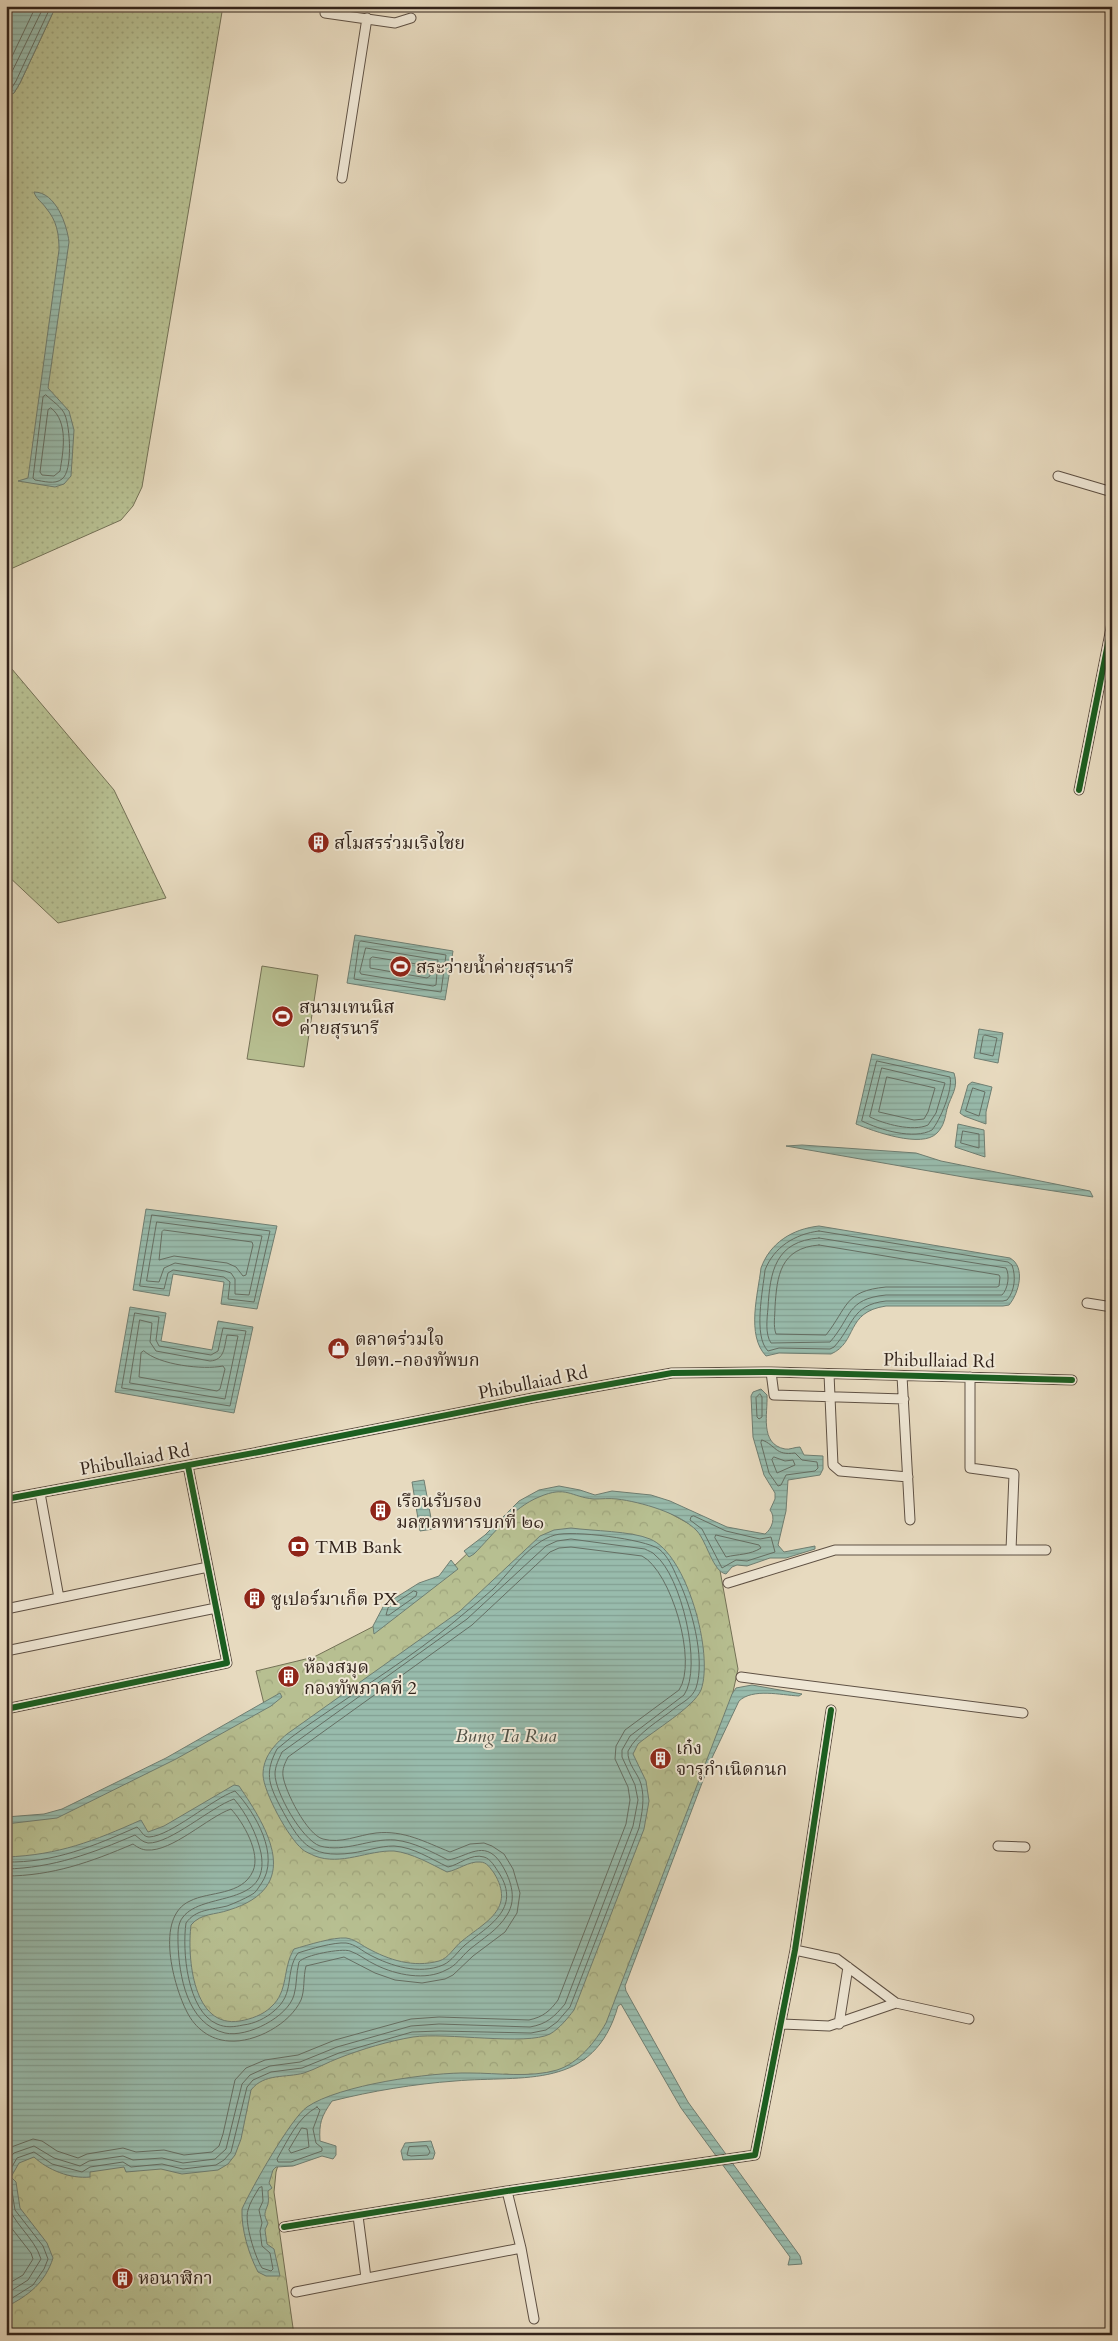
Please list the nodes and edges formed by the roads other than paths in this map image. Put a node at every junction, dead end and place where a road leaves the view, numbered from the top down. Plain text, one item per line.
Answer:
1 (325, 13) dead end
2 (367, 18) junction
3 (411, 18) dead end
4 (342, 178) dead end
5 (1058, 476) dead end
6 (1112, 492) edge
7 (1112, 623) edge
8 (1079, 790) dead end
9 (1087, 1303) dead end
10 (1112, 1308) edge
11 (771, 1372) junction
12 (830, 1374) junction
13 (902, 1376) junction
14 (970, 1377) junction
15 (1072, 1380) dead end
16 (830, 1397) junction
17 (904, 1399) junction
18 (188, 1466) junction
19 (908, 1477) junction
20 (40, 1493) junction
21 (6, 1499) edge
22 (910, 1520) dead end
23 (1011, 1550) junction
24 (1046, 1550) dead end
25 (208, 1567) junction
26 (728, 1583) dead end
27 (59, 1598) junction
28 (216, 1608) junction
29 (6, 1609) edge
30 (6, 1651) edge
31 (741, 1677) dead end
32 (6, 1709) edge
33 (831, 1710) dead end
34 (1023, 1714) dead end
35 (998, 1846) dead end
36 (1026, 1847) dead end
37 (795, 1950) junction
38 (848, 1966) junction
39 (896, 2003) junction
40 (969, 2019) dead end
41 (782, 2024) junction
42 (839, 2024) junction
43 (507, 2191) junction
44 (358, 2216) junction
45 (284, 2227) dead end
46 (521, 2248) junction
47 (366, 2278) junction
48 (296, 2292) dead end
49 (534, 2319) dead end

1 - 2 street
2 - 3 street
2 - 4 street
5 - 6 street
7 - 8 street
9 - 10 street
11 - 12 street, Phibullaiad Rd
11 - 16 street
11 - 18 street, Phibullaiad Rd
12 - 13 street, Phibullaiad Rd
12 - 16 street
13 - 14 street, Phibullaiad Rd
13 - 17 street
14 - 15 street, Phibullaiad Rd
14 - 23 street
16 - 17 street
16 - 19 street
17 - 19 street
18 - 20 street, Phibullaiad Rd
18 - 25 street
19 - 22 street
20 - 21 street, Phibullaiad Rd
20 - 27 street
23 - 24 street
23 - 26 street
25 - 27 street
25 - 28 street
27 - 29 street
28 - 30 street
28 - 32 street
31 - 34 street
33 - 37 street
35 - 36 street
37 - 38 street
37 - 41 street
38 - 39 street
38 - 42 street
39 - 40 street
39 - 42 street
41 - 42 street
41 - 43 street
43 - 44 street
43 - 46 street
44 - 45 street
44 - 47 street
46 - 47 street
46 - 49 street
47 - 48 street

